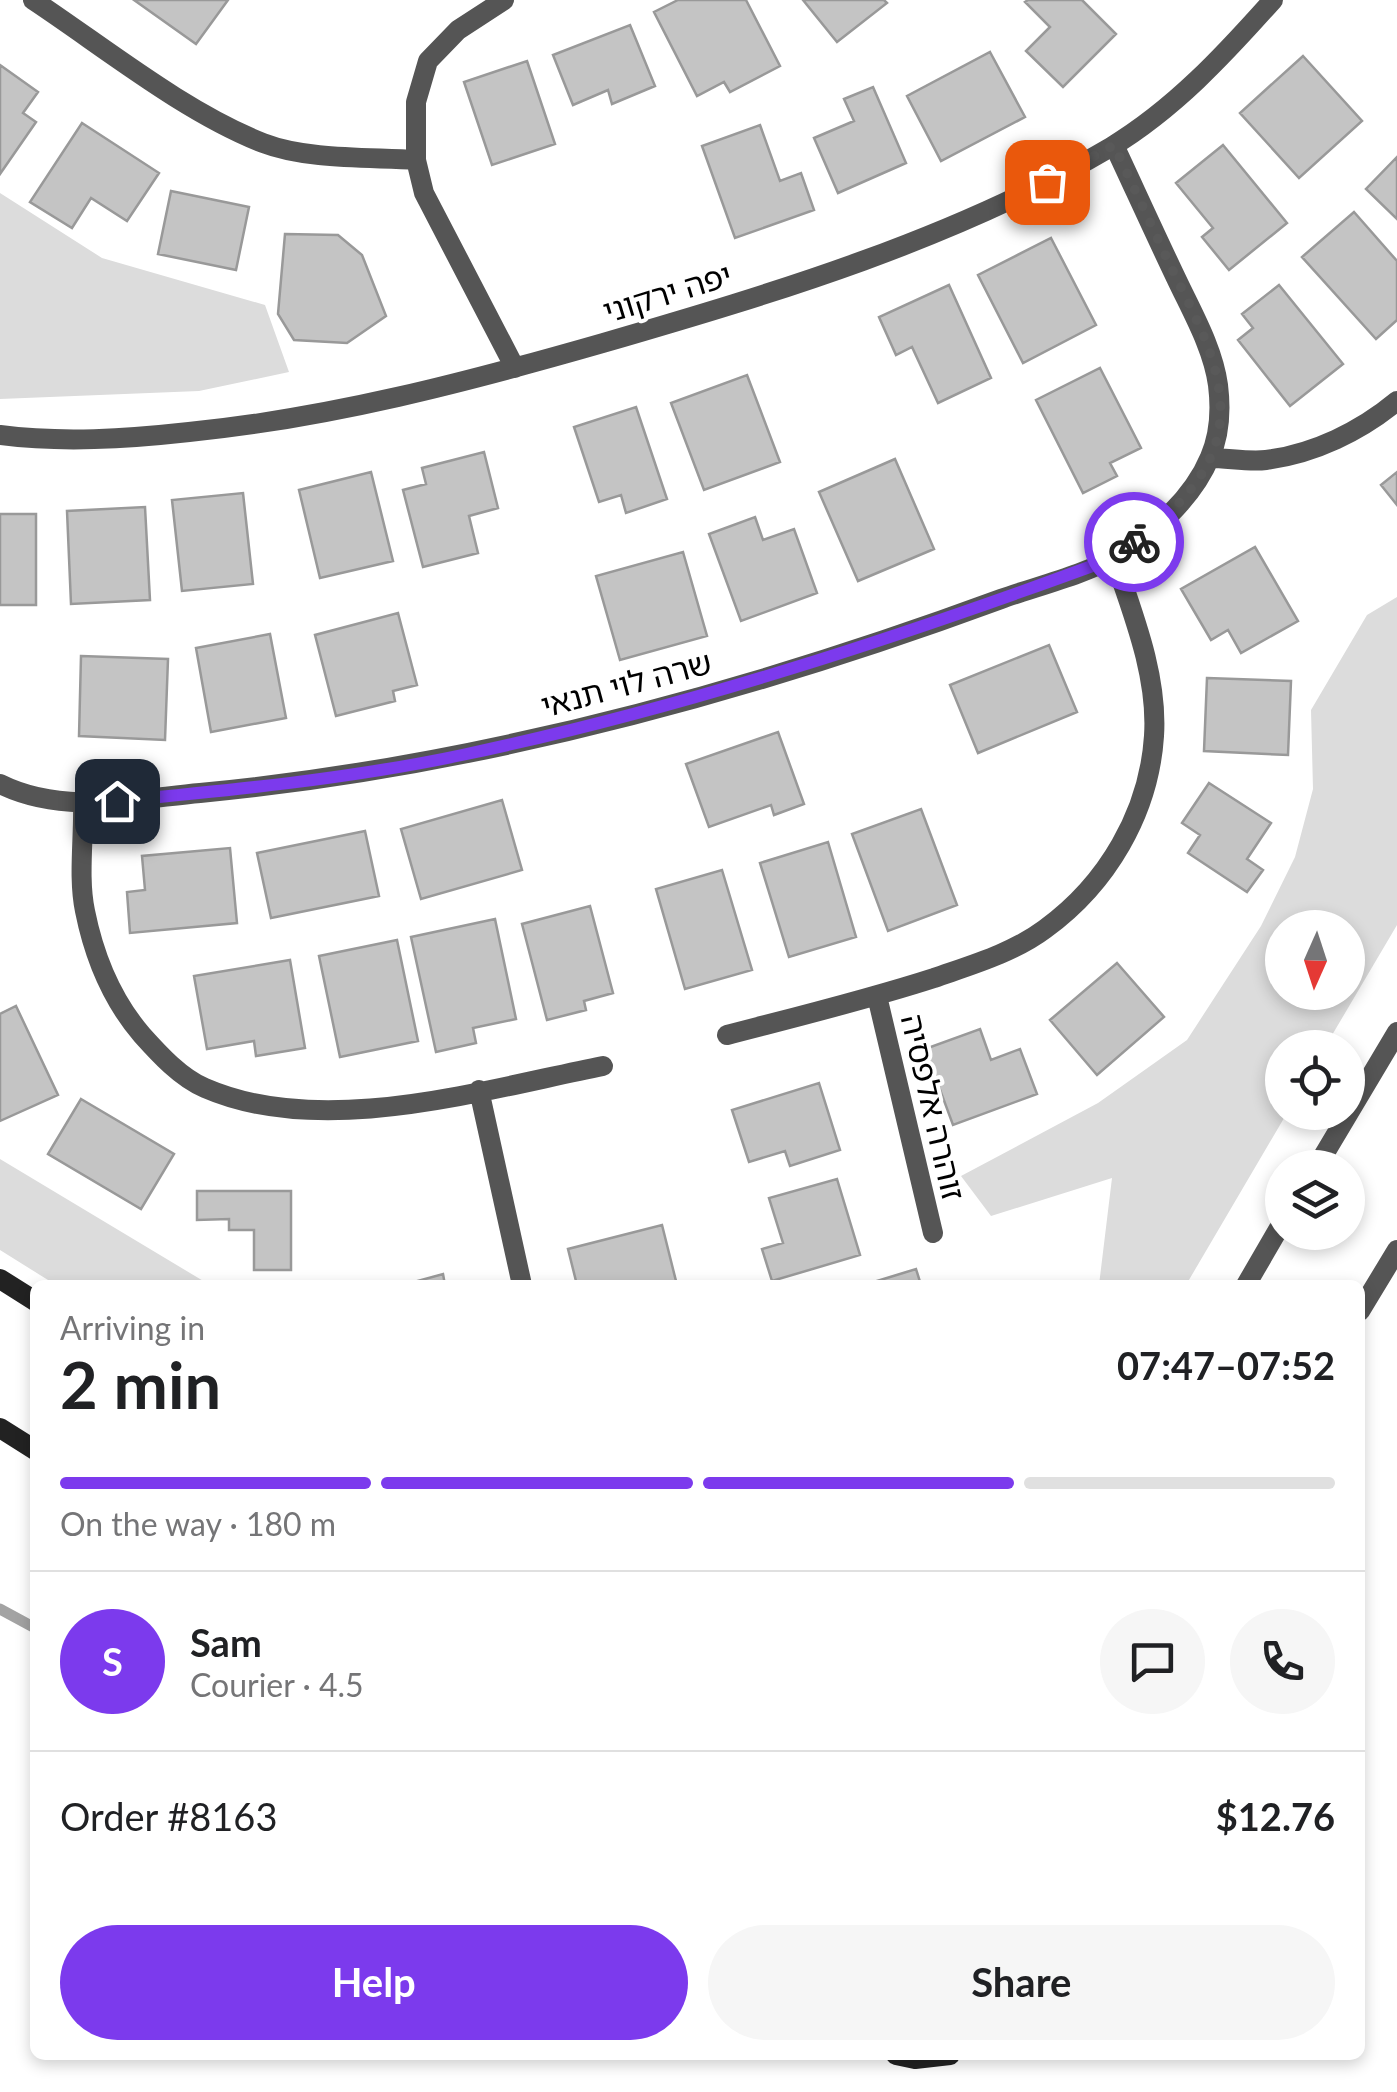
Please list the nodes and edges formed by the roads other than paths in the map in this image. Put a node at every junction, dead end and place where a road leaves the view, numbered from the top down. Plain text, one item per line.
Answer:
1 (32, 0) edge
2 (504, 0) edge
3 (1273, 0) edge
4 (1114, 145) junction
5 (416, 160) junction
6 (514, 368) junction
7 (1397, 401) edge
8 (0, 435) edge
9 (1210, 458) junction
10 (1114, 558) junction
11 (0, 784) edge
12 (84, 804) junction
13 (877, 996) junction
14 (1397, 1032) edge
15 (728, 1035) dead end
16 (603, 1066) dead end
17 (480, 1090) junction
18 (1327, 1150) edge
19 (933, 1232) dead end
20 (1266, 1250) edge
21 (1397, 1250) edge
22 (0, 1280) edge
23 (521, 1280) edge
24 (1249, 1280) edge
25 (30, 1298) edge
26 (1365, 1303) edge
27 (0, 1428) edge
28 (30, 1447) edge

1 - 5 street
2 - 5 street
3 - 4 street, יפה ירקוני
4 - 6 street, יפה ירקוני
4 - 9 street, שרה לוי תנאי
5 - 6 street
6 - 8 street, יפה ירקוני
7 - 9 street
9 - 10 street, שרה לוי תנאי
10 - 12 street, שרה לוי תנאי
10 - 13 street, זוהרה אלפסיה
11 - 12 street, שרה לוי תנאי
12 - 17 street
13 - 15 street, זוהרה אלפסיה
13 - 19 street, זוהרה אלפסיה
14 - 18 street
16 - 17 street
17 - 23 street
20 - 24 street
21 - 26 street
22 - 25 main road
27 - 28 main road

